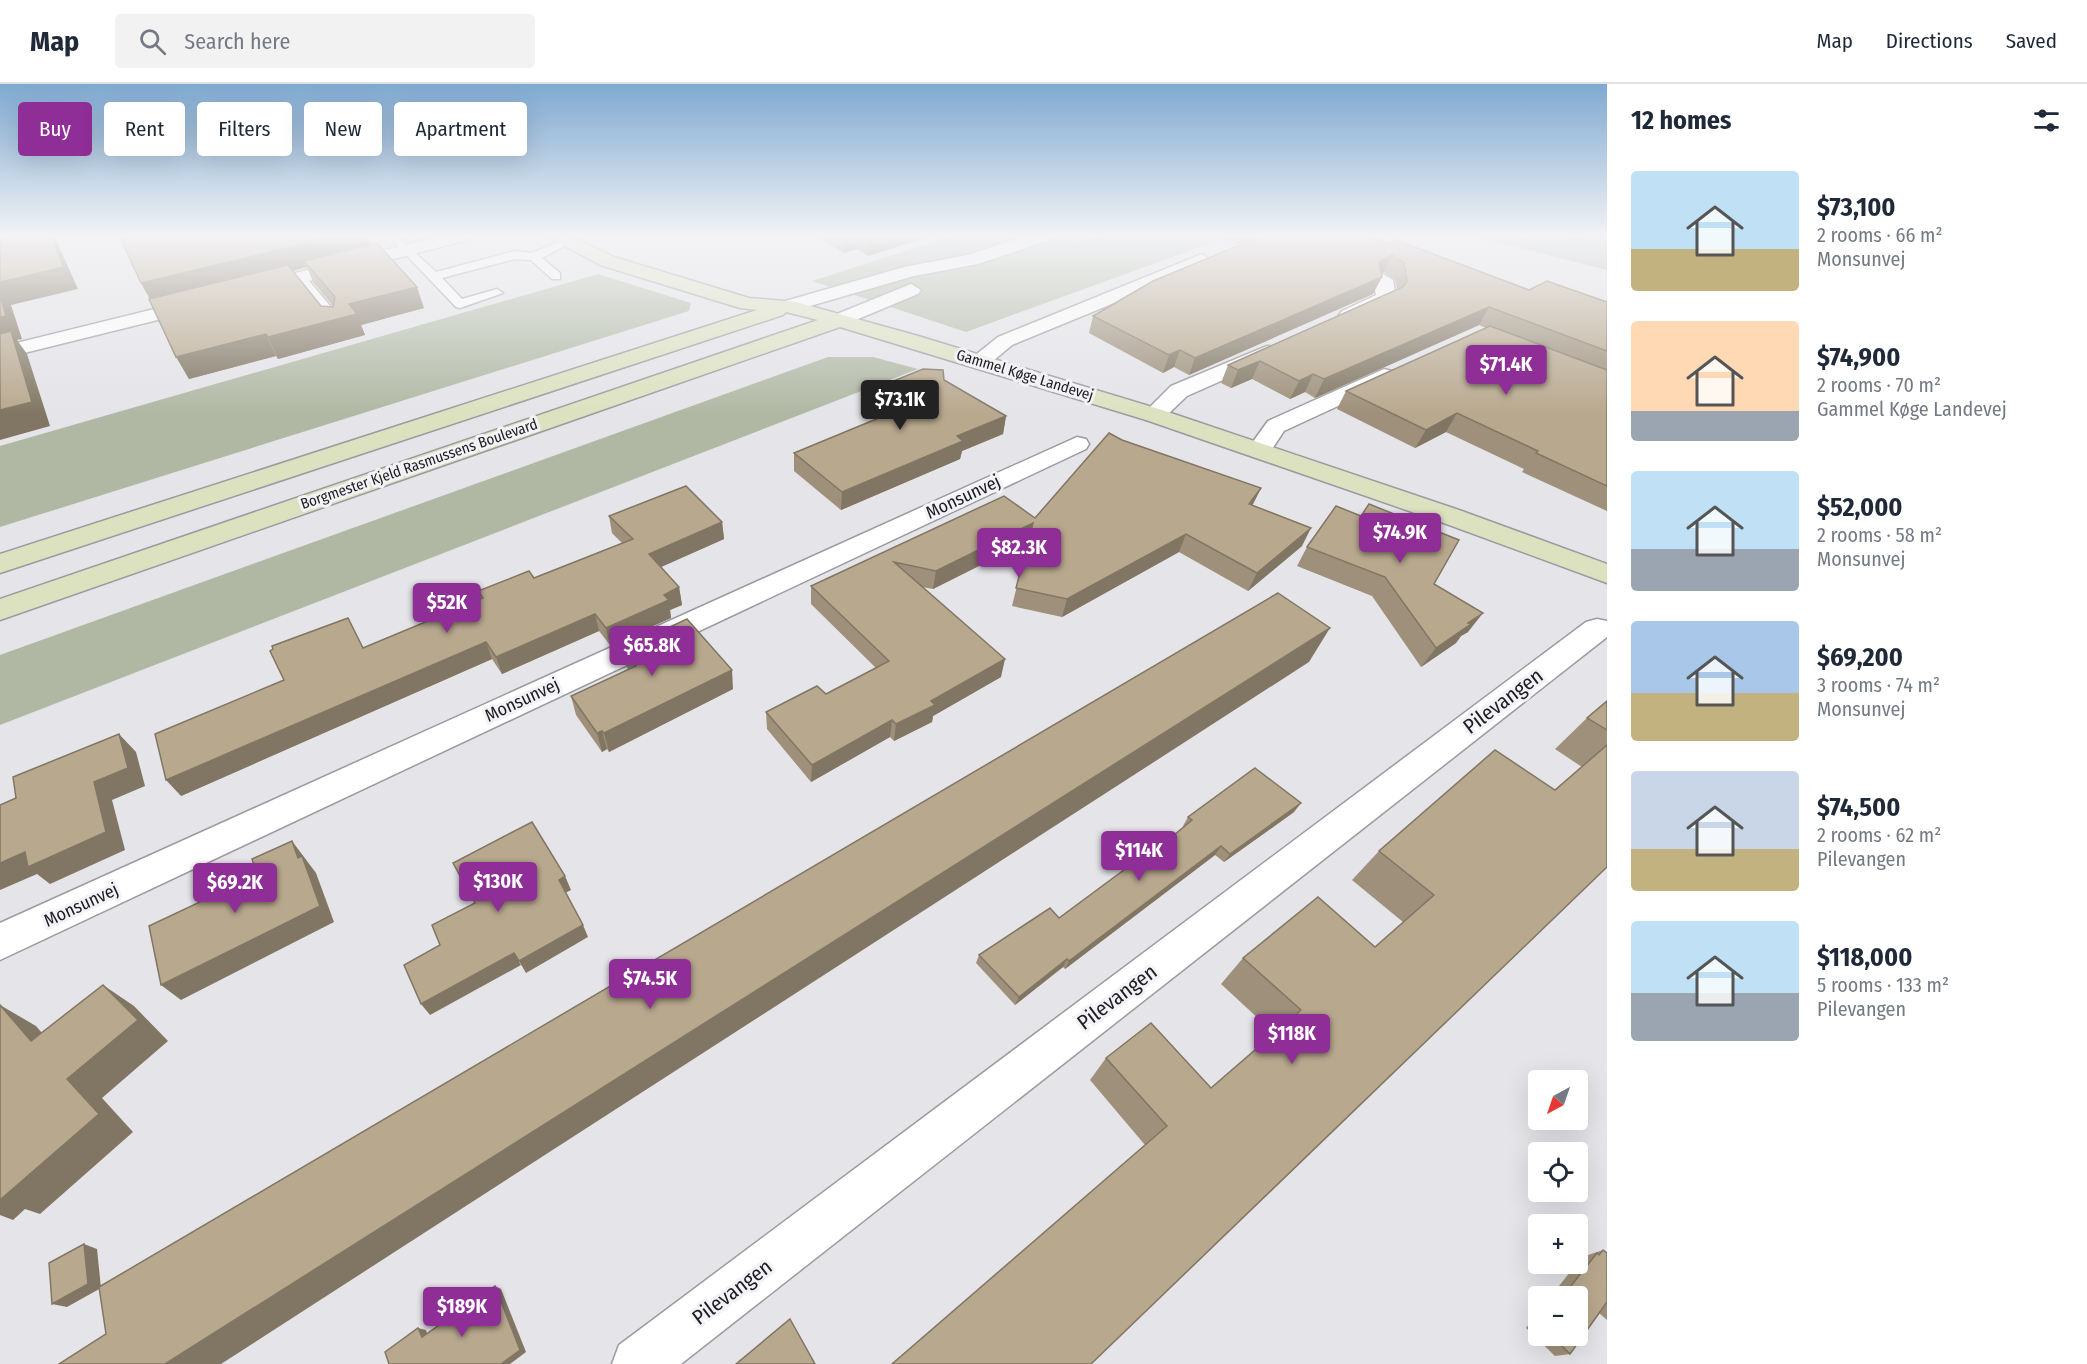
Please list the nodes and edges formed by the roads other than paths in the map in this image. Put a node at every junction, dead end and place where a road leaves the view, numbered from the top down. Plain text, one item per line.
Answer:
1 (314, 295) edge
2 (451, 295) edge
3 (491, 295) edge
4 (717, 295) edge
5 (828, 295) edge
6 (898, 295) edge
7 (1118, 295) edge
8 (1385, 295) edge
9 (213, 300) edge
10 (789, 306) junction
11 (839, 320) junction
12 (1333, 322) edge
13 (337, 323) edge
14 (1290, 341) edge
15 (0, 353) edge
16 (979, 361) junction
17 (1402, 368) edge
18 (1154, 415) junction
19 (1077, 444) dead end
20 (1259, 450) junction
21 (0, 564) edge
22 (1607, 574) edge
23 (0, 610) edge
24 (1597, 629) dead end
25 (0, 942) edge
26 (638, 1364) edge

1 - 13 lane
2 - 3 lane
4 - 10 street, Gammel Køge Landevej
5 - 10 street
6 - 11 street
7 - 16 street
8 - 12 street
9 - 15 street
10 - 11 street, Gammel Køge Landevej
10 - 21 street, Borgmester Kjeld Rasmussens Boulevard
11 - 16 street, Gammel Køge Landevej
11 - 23 street, Borgmester Kjeld Rasmussens Boulevard
14 - 18 street
16 - 18 street, Gammel Køge Landevej
17 - 20 street
18 - 20 street, Gammel Køge Landevej
19 - 25 street, Monsunvej
20 - 22 street, Gammel Køge Landevej
24 - 26 street, Pilevangen

